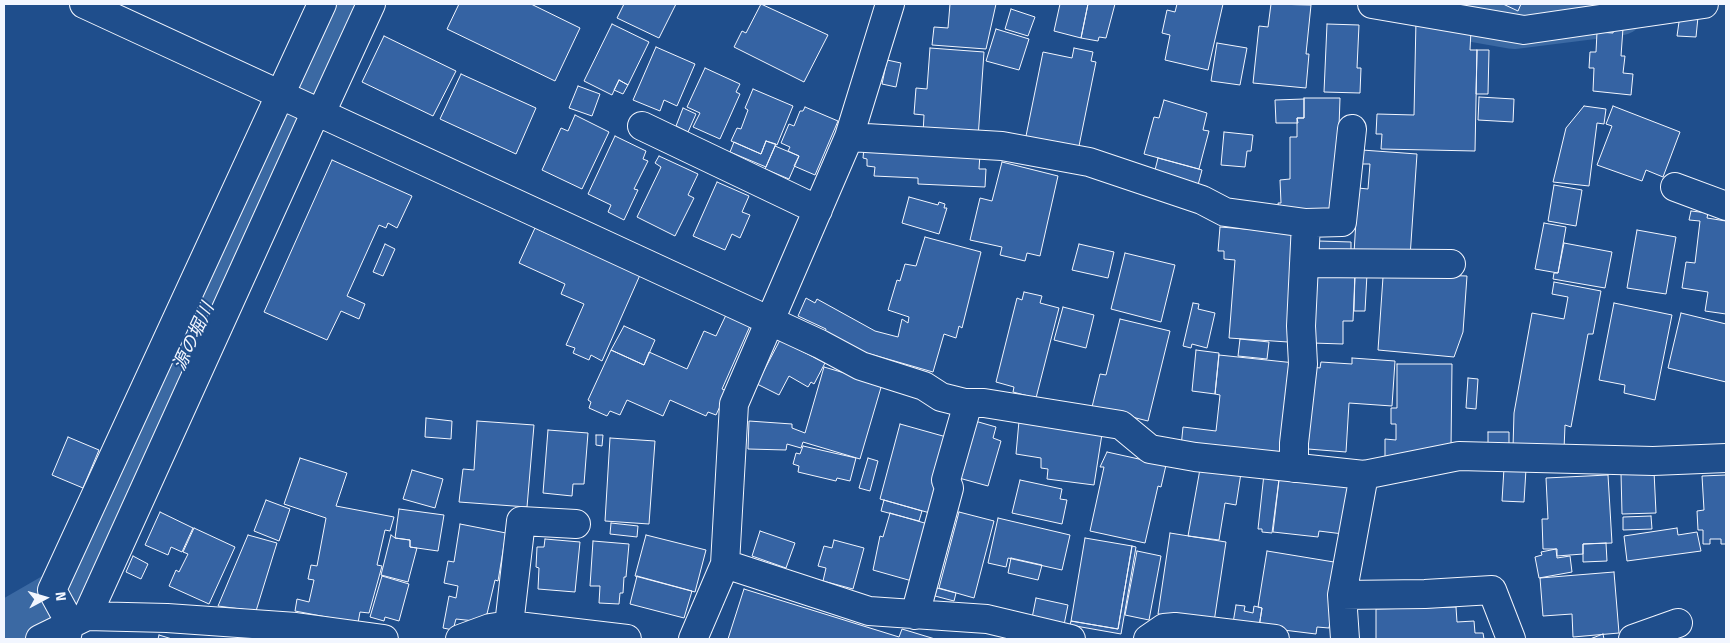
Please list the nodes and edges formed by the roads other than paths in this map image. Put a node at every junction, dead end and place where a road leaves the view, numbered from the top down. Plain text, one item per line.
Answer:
1 (84, 4) edge
2 (322, 4) edge
3 (371, 4) edge
4 (890, 4) edge
5 (1372, 4) edge
6 (1704, 4) edge
7 (281, 94) junction
8 (317, 111) junction
9 (642, 126) dead end
10 (1352, 129) dead end
11 (849, 137) junction
12 (1675, 187) dead end
13 (1726, 206) edge
14 (818, 210) junction
15 (1306, 223) junction
16 (1304, 263) junction
17 (1451, 264) dead end
18 (771, 322) junction
19 (968, 403) junction
20 (1726, 458) edge
21 (1294, 468) junction
22 (1364, 475) junction
23 (576, 524) dead end
24 (725, 564) junction
25 (1342, 595) junction
26 (915, 614) junction
27 (1678, 623) dead end
28 (73, 625) edge
29 (509, 625) junction
30 (233, 631) edge
31 (1007, 632) edge
32 (40, 639) edge
33 (384, 639) edge
34 (460, 639) edge
35 (627, 639) edge
36 (694, 639) edge
37 (1071, 639) edge
38 (1148, 639) edge
39 (1275, 639) edge
40 (1345, 639) edge
41 (1511, 639) edge
42 (1633, 639) edge

1 - 7 street
2 - 7 street
3 - 8 street
4 - 11 street
5 - 6 street
7 - 8 street
7 - 28 street
8 - 18 street
8 - 28 street
9 - 14 street
10 - 15 street
11 - 14 street
11 - 15 street
12 - 13 street
14 - 18 street
15 - 16 street
16 - 17 street
16 - 21 street
18 - 19 street
18 - 24 street
19 - 21 street
19 - 26 street
20 - 22 street
21 - 22 street
22 - 25 street
23 - 29 street
24 - 26 street
24 - 36 street
25 - 40 street
25 - 41 street
26 - 31 street
27 - 42 street
28 - 30 street
28 - 32 street
29 - 34 street
29 - 35 street
30 - 33 street
31 - 37 street
38 - 39 street

